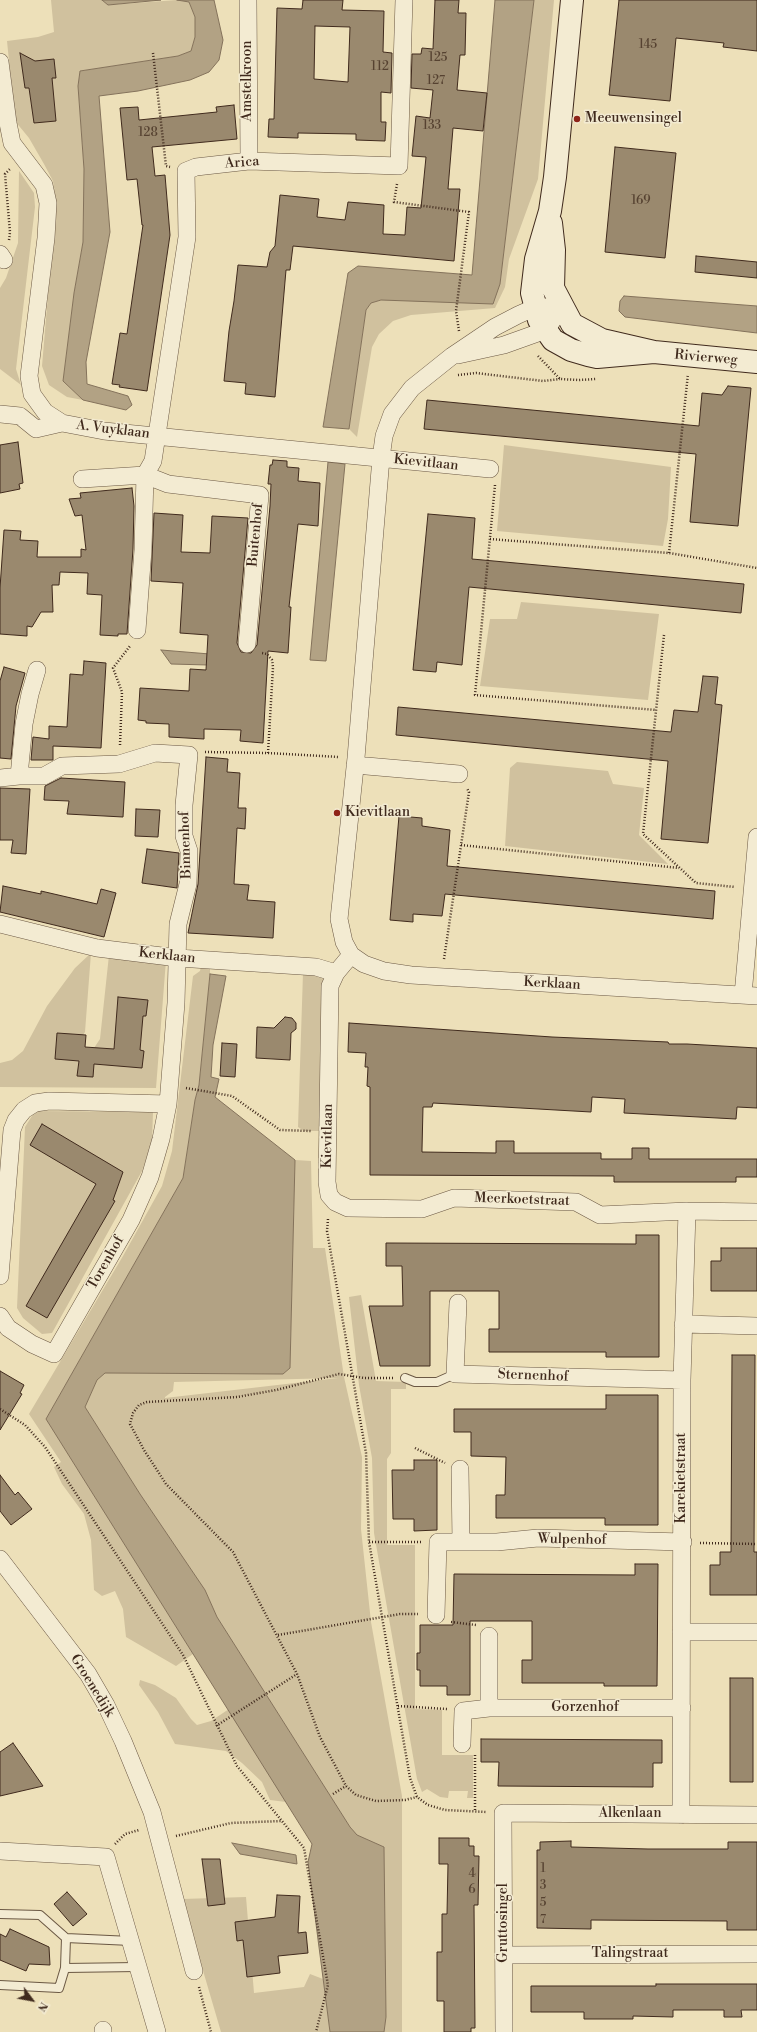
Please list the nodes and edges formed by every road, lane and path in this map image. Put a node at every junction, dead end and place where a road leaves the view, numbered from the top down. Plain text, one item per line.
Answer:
1 (248, 0) edge
2 (404, 0) edge
3 (572, 0) edge
4 (153, 53) dead end
5 (0, 62) edge
6 (23, 156) junction
7 (249, 161) junction
8 (399, 166) junction
9 (186, 171) junction
10 (550, 211) junction
11 (2, 257) edge
12 (536, 307) junction
13 (562, 307) junction
14 (546, 330) junction
15 (459, 332) dead end
16 (654, 352) junction
17 (452, 356) junction
18 (690, 357) junction
19 (757, 362) edge
20 (453, 376) dead end
21 (560, 379) dead end
22 (0, 414) edge
23 (62, 423) junction
24 (155, 436) junction
25 (381, 458) junction
26 (490, 469) joint
27 (145, 475) junction
28 (82, 479) dead end
29 (490, 539) junction
30 (669, 553) junction
31 (757, 568) edge
32 (137, 630) joint
33 (664, 635) dead end
34 (247, 644) joint
35 (37, 670) dead end
36 (656, 710) junction
37 (268, 753) junction
38 (189, 755) junction
39 (355, 761) junction
40 (119, 764) junction
41 (459, 774) joint
42 (18, 776) junction
43 (0, 778) edge
44 (757, 837) edge
45 (461, 846) junction
46 (679, 868) junction
47 (752, 889) junction
48 (0, 924) edge
49 (350, 955) junction
50 (178, 958) junction
51 (336, 973) junction
52 (442, 977) junction
53 (750, 996) edge
54 (190, 1089) dead end
55 (168, 1104) junction
56 (328, 1132) junction
57 (335, 1202) junction
58 (687, 1211) junction
59 (757, 1212) edge
60 (0, 1276) edge
61 (458, 1303) dead end
62 (0, 1316) edge
63 (683, 1324) junction
64 (757, 1326) edge
65 (456, 1374) junction
66 (351, 1376) junction
67 (405, 1378) joint
68 (682, 1380) junction
69 (0, 1410) edge
70 (415, 1448) dead end
71 (460, 1469) joint
72 (369, 1542) junction
73 (438, 1542) junction
74 (461, 1542) junction
75 (683, 1542) junction
76 (757, 1544) edge
77 (0, 1559) edge
78 (436, 1615) junction
79 (381, 1617) junction
80 (681, 1632) junction
81 (757, 1632) edge
82 (278, 1635) junction
83 (489, 1636) joint
84 (297, 1674) junction
85 (398, 1706) junction
86 (489, 1708) junction
87 (682, 1708) junction
88 (463, 1711) junction
89 (216, 1726) junction
90 (462, 1744) joint
91 (346, 1786) junction
92 (333, 1794) dead end
93 (417, 1797) junction
94 (475, 1811) junction
95 (152, 1812) junction
96 (503, 1813) junction
97 (681, 1815) junction
98 (757, 1816) edge
99 (282, 1821) junction
100 (158, 1841) junction
101 (0, 1850) edge
102 (106, 1857) junction
103 (0, 1914) edge
104 (66, 1938) junction
105 (132, 1941) junction
106 (757, 1954) edge
107 (504, 1955) junction
108 (137, 1967) junction
109 (65, 1968) junction
110 (194, 1971) joint
111 (0, 1985) edge
112 (157, 2032) edge
113 (211, 2032) edge
114 (316, 2032) edge
115 (504, 2032) edge

1 - 7 street, Amstelkroon
2 - 8 street
3 - 10 street
4 - 9 path
5 - 6 street, A. Vuyklaan
6 - 11 path
6 - 23 street, A. Vuyklaan
7 - 8 street, Arica
7 - 9 street, Arica
8 - 15 path
9 - 24 street
10 - 12 street
10 - 13 street
12 - 13 street
12 - 14 street, Rivierweg
12 - 17 street
13 - 14 street
13 - 16 street, Rivierweg
14 - 16 street, Rivierweg
14 - 17 street
16 - 18 street, Rivierweg
17 - 25 street
18 - 19 street, Rivierweg
18 - 30 path
20 - 21 path
22 - 23 street
23 - 24 street, A. Vuyklaan
24 - 25 street, A. Vuyklaan
24 - 27 street
25 - 26 street, Kievitlaan
25 - 39 street, Kievitlaan
26 - 29 path
27 - 28 street, Buitenhof
27 - 32 street
27 - 34 street, Buitenhof
29 - 30 path
29 - 36 path
30 - 31 path
32 - 40 path
33 - 36 path
34 - 37 path
35 - 42 street
36 - 46 path
37 - 38 path
37 - 39 path
38 - 40 street
38 - 50 street, Binnenhof
39 - 41 street
39 - 49 street, Kievitlaan
40 - 42 street
41 - 45 path
42 - 43 street
44 - 47 street
45 - 46 path
45 - 52 path
46 - 47 path
47 - 53 street
48 - 50 street, Kerklaan
49 - 51 street, Kievitlaan
49 - 52 street, Kerklaan
50 - 51 street, Kerklaan
50 - 55 street, Torenhof
51 - 56 street, Kievitlaan
52 - 53 street, Kerklaan
54 - 56 path
55 - 60 street
55 - 62 street, Torenhof
56 - 57 street, Kievitlaan
57 - 58 street, Meerkoetstraat
57 - 66 path
58 - 59 street, Meerkoetstraat
58 - 63 street, Karekietstraat
61 - 65 street
63 - 64 street
63 - 68 street, Karekietstraat
65 - 67 lane
65 - 68 street, Sternenhof
66 - 67 path
66 - 72 path
66 - 82 path
68 - 75 street, Karekietstraat
69 - 89 path
70 - 71 path
71 - 74 street
72 - 73 path
72 - 79 path
73 - 74 street, Wulpenhof
73 - 78 street
74 - 75 street, Wulpenhof
75 - 76 path
75 - 80 street, Karekietstraat
77 - 95 street, Groenedijk
78 - 79 path
78 - 83 path
79 - 82 path
79 - 85 path
80 - 81 street
80 - 87 street, Karekietstraat
82 - 84 path
83 - 86 street
84 - 89 path
84 - 91 path
85 - 88 path
85 - 93 path
86 - 87 street, Gorzenhof
86 - 88 street, Gorzenhof
87 - 97 street, Karekietstraat
88 - 90 street
89 - 99 path
90 - 94 path
91 - 92 path
91 - 93 path
93 - 94 path
94 - 96 path
95 - 100 street, Groenedijk
95 - 102 path
96 - 97 street, Alkenlaan
96 - 107 street, Gruttosingel
97 - 98 street, Alkenlaan
99 - 100 path
99 - 114 path
100 - 110 street, Groenedijk
101 - 102 street
102 - 105 street
103 - 104 lane
104 - 105 lane
104 - 109 lane
105 - 108 street
106 - 107 street, Talingstraat
107 - 115 street, Gruttosingel
108 - 109 lane
108 - 112 street
109 - 111 lane
110 - 113 path

